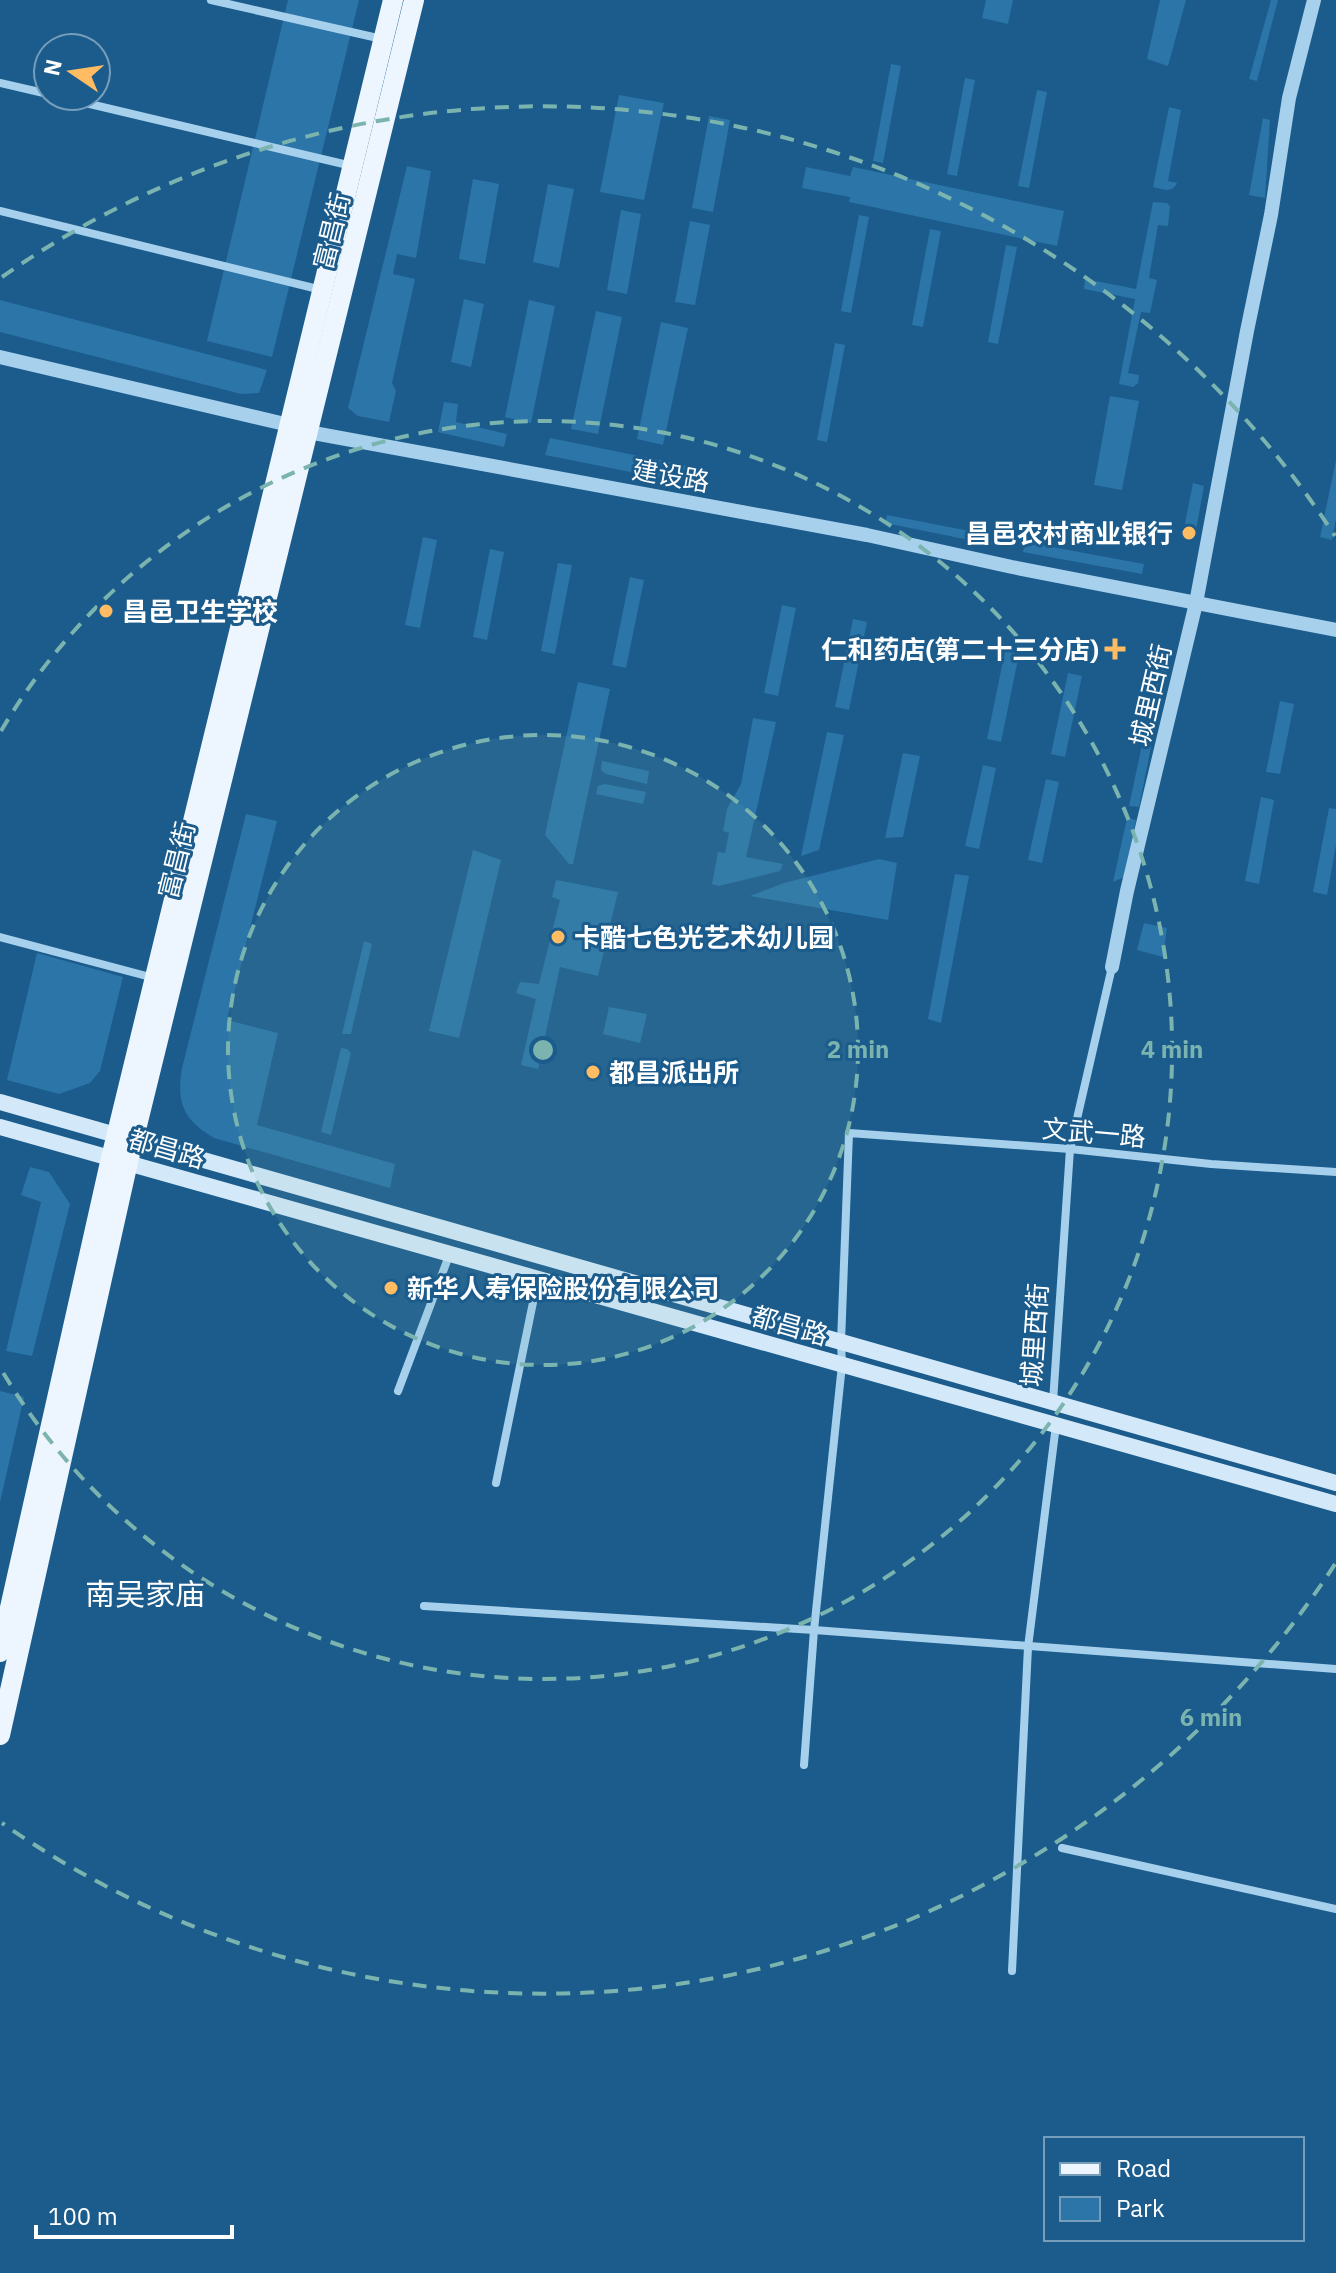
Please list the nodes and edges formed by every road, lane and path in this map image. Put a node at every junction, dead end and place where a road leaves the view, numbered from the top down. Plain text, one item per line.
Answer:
1 (211, 0) edge
2 (393, 0) edge
3 (414, 0) edge
4 (1314, 0) edge
5 (384, 40) junction
6 (0, 83) edge
7 (32, 90) edge
8 (112, 109) edge
9 (353, 166) junction
10 (0, 211) edge
11 (322, 290) junction
12 (0, 357) edge
13 (298, 428) junction
14 (1196, 603) junction
15 (1336, 630) edge
16 (0, 937) edge
17 (1112, 967) joint
18 (154, 978) junction
19 (0, 1102) edge
20 (0, 1127) edge
21 (125, 1137) junction
22 (1070, 1149) junction
23 (119, 1160) junction
24 (1336, 1172) edge
25 (450, 1253) junction
26 (538, 1278) junction
27 (841, 1342) junction
28 (842, 1365) junction
29 (398, 1391) dead end
30 (1053, 1403) junction
31 (1056, 1425) junction
32 (496, 1483) dead end
33 (1336, 1483) edge
34 (1336, 1504) edge
35 (424, 1606) dead end
36 (814, 1630) junction
37 (1028, 1647) junction
38 (0, 1652) edge
39 (1336, 1669) edge
40 (0, 1735) edge
41 (804, 1765) dead end
42 (1062, 1848) dead end
43 (1336, 1909) edge
44 (1012, 1971) dead end

1 - 5 street
2 - 5 main road, 富昌街
3 - 13 main road, 富昌街
4 - 14 street, 城里西街
5 - 9 main road, 富昌街
6 - 7 street
8 - 9 street
9 - 11 main road, 富昌街
10 - 11 street
11 - 13 main road, 富昌街
12 - 13 street, 建设路
13 - 14 street, 建设路
13 - 18 main road, 富昌街
13 - 21 main road, 富昌街
14 - 15 street, 建设路
14 - 17 street, 城里西街
16 - 18 street
17 - 22 street, 城里西街
18 - 21 main road, 富昌街
19 - 21 main road, 都昌路
20 - 23 main road, 都昌路
21 - 23 main road, 富昌街
21 - 27 main road, 都昌路
22 - 24 street, 文武一路
22 - 27 street, 文武一路
22 - 30 street, 城里西街
23 - 25 main road, 都昌路
23 - 38 main road, 富昌街
23 - 40 main road, 富昌街
25 - 26 main road, 都昌路
25 - 29 street
26 - 28 main road, 都昌路
26 - 32 street
27 - 28 street
27 - 30 main road, 都昌路
28 - 31 main road, 都昌路
28 - 36 street
30 - 33 main road, 都昌路
31 - 34 main road, 都昌路
31 - 37 street, 城里西街
35 - 36 street
36 - 37 street
36 - 41 street
37 - 39 street
37 - 44 street, 城里西街
42 - 43 street

